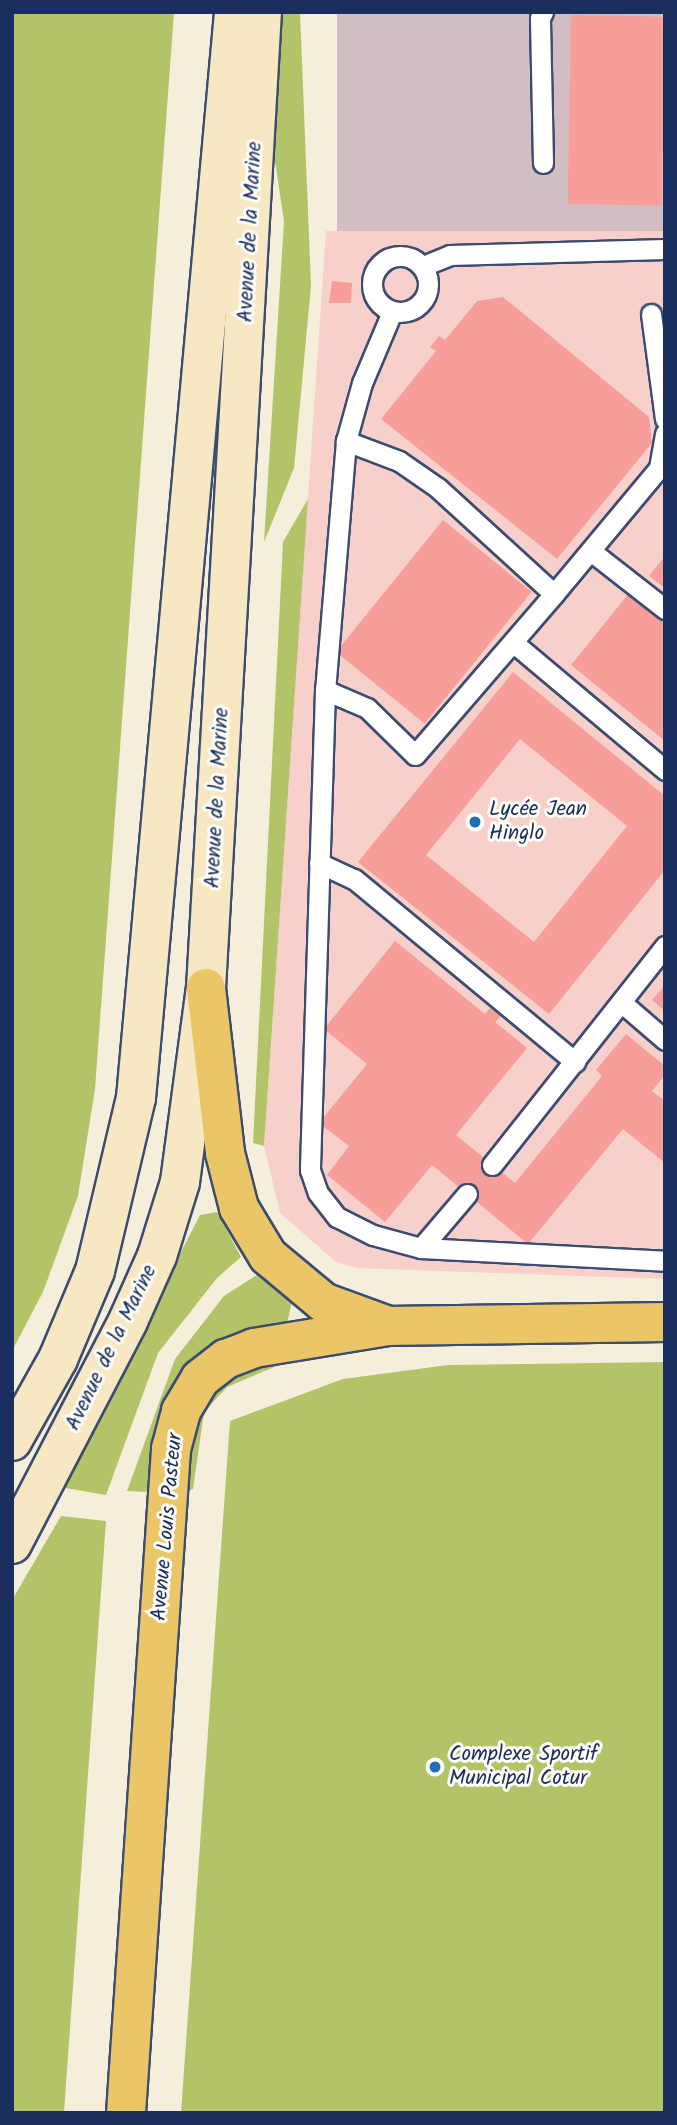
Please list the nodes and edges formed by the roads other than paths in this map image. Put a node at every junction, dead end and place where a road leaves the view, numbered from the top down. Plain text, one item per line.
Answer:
1 (234, 12) edge
2 (262, 12) edge
3 (544, 12) edge
4 (543, 163) dead end
5 (665, 249) edge
6 (423, 267) junction
7 (392, 312) junction
8 (651, 314) dead end
9 (665, 419) edge
10 (665, 434) edge
11 (346, 441) junction
12 (592, 552) junction
13 (554, 594) junction
14 (665, 609) edge
15 (515, 644) junction
16 (325, 690) junction
17 (665, 769) edge
18 (318, 863) junction
19 (665, 946) edge
20 (206, 988) junction
21 (621, 1002) junction
22 (665, 1040) edge
23 (575, 1062) junction
24 (492, 1165) dead end
25 (467, 1194) dead end
26 (421, 1248) junction
27 (665, 1261) edge
28 (665, 1322) edge
29 (388, 1326) junction
30 (12, 1441) edge
31 (12, 1544) edge
32 (126, 2113) edge

1 - 30 main road, Avenue de la Marine
2 - 20 main road, Avenue de la Marine
3 - 4 lane
5 - 6 lane
6 - 7 lane
6 - 7 lane
7 - 11 lane
8 - 9 lane
10 - 12 lane
11 - 13 lane
11 - 16 lane
12 - 13 lane
12 - 14 lane
13 - 15 lane
15 - 16 lane
15 - 17 lane
16 - 18 lane
18 - 23 lane
18 - 26 lane
19 - 21 lane
20 - 29 main road
20 - 31 main road, Avenue de la Marine
21 - 22 lane
21 - 23 lane
23 - 24 lane
25 - 26 lane
26 - 27 lane
28 - 29 main road, Avenue Louis Pasteur
29 - 32 main road, Avenue Louis Pasteur

